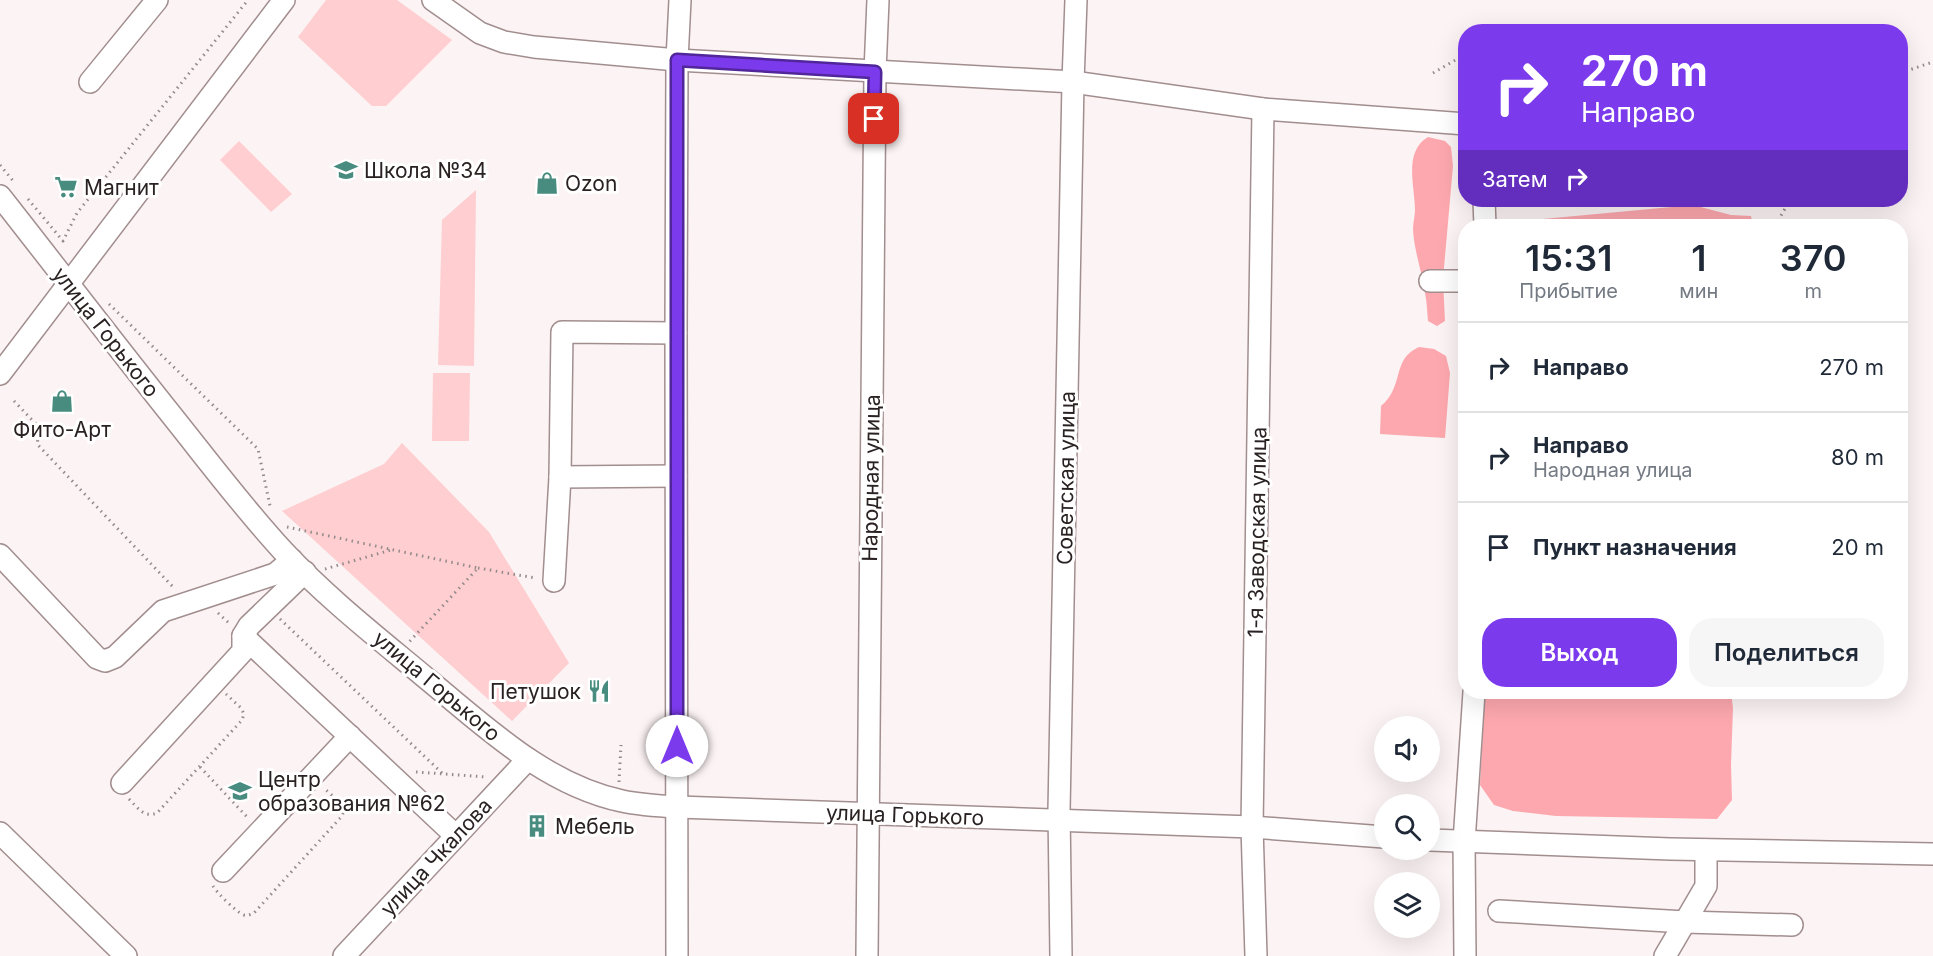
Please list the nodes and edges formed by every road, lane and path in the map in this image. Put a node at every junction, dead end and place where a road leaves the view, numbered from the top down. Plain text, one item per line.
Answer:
1 (157, 0) edge
2 (248, 0) edge
3 (284, 0) edge
4 (433, 0) edge
5 (680, 0) edge
6 (878, 0) edge
7 (1076, 0) edge
8 (1458, 59) edge
9 (677, 60) junction
10 (1933, 62) edge
11 (1908, 70) edge
12 (875, 72) junction
13 (1433, 73) dead end
14 (90, 82) dead end
15 (1073, 82) junction
16 (1263, 109) junction
17 (1458, 123) edge
18 (0, 165) edge
19 (7, 189) edge
20 (28, 199) dead end
21 (1430, 281) dead end
22 (1458, 281) edge
23 (68, 284) junction
24 (103, 297) dead end
25 (676, 333) junction
26 (0, 374) edge
27 (14, 401) dead end
28 (676, 476) junction
29 (560, 477) junction
30 (270, 507) dead end
31 (286, 534) dead end
32 (392, 549) junction
33 (0, 555) edge
34 (299, 566) junction
35 (478, 568) junction
36 (329, 577) dead end
37 (554, 581) joint
38 (201, 598) junction
39 (268, 608) junction
40 (243, 636) junction
41 (417, 649) dead end
42 (214, 682) junction
43 (1474, 699) edge
44 (350, 735) junction
45 (621, 745) dead end
46 (528, 759) junction
47 (199, 767) junction
48 (387, 770) junction
49 (442, 773) junction
50 (311, 777) junction
51 (508, 780) junction
52 (122, 783) joint
53 (618, 787) dead end
54 (678, 807) junction
55 (867, 814) junction
56 (1059, 820) junction
57 (1252, 827) junction
58 (260, 831) junction
59 (0, 833) edge
60 (456, 836) junction
61 (1374, 836) edge
62 (1440, 841) edge
63 (1464, 842) junction
64 (1706, 850) junction
65 (1933, 854) edge
66 (223, 871) joint
67 (1499, 911) dead end
68 (1685, 922) junction
69 (1792, 925) dead end
70 (126, 956) edge
71 (344, 956) edge
72 (677, 956) edge
73 (867, 956) edge
74 (1061, 956) edge
75 (1256, 956) edge
76 (1465, 956) edge
77 (1665, 956) edge

1 - 14 street
2 - 20 path
3 - 23 street
4 - 9 street
5 - 9 street
6 - 12 street, Народная улица
7 - 15 street, Советская улица
8 - 13 path
9 - 12 street
9 - 25 street
10 - 11 path
12 - 15 street
12 - 55 street, Народная улица
15 - 16 street
15 - 56 street, Советская улица
16 - 17 street
16 - 57 street, 1-я Заводская улица
18 - 19 path
19 - 23 street, улица Горького
21 - 22 street
23 - 26 street
23 - 34 street, улица Горького
24 - 30 path
25 - 28 street
25 - 29 street
27 - 38 path
28 - 29 street
28 - 54 street
29 - 37 street
31 - 32 path
32 - 35 path
32 - 36 path
33 - 38 street
34 - 38 street
34 - 39 street
34 - 46 street, улица Горького
35 - 37 path
35 - 41 path
38 - 40 path
39 - 40 street
39 - 49 path
40 - 42 street
40 - 44 street
42 - 47 path
42 - 52 street
43 - 63 street
44 - 48 street
44 - 50 street
45 - 53 path
46 - 51 street, улица Чкалова
46 - 54 street, улица Горького
47 - 52 path
47 - 58 path
48 - 49 path
48 - 60 street
49 - 51 path
50 - 58 street
50 - 66 path
51 - 60 street, улица Чкалова
54 - 55 street, улица Горького
54 - 72 street
55 - 56 street, улица Горького
55 - 73 street, Народная улица
56 - 57 street, улица Горького
56 - 74 street, Советская улица
57 - 61 street, улица Горького
57 - 75 street, 1-я Заводская улица
58 - 66 street
59 - 70 street
60 - 71 street, улица Чкалова
62 - 63 street
63 - 64 street
63 - 76 street
64 - 65 street
64 - 68 street
67 - 68 street
68 - 69 street
68 - 77 street

